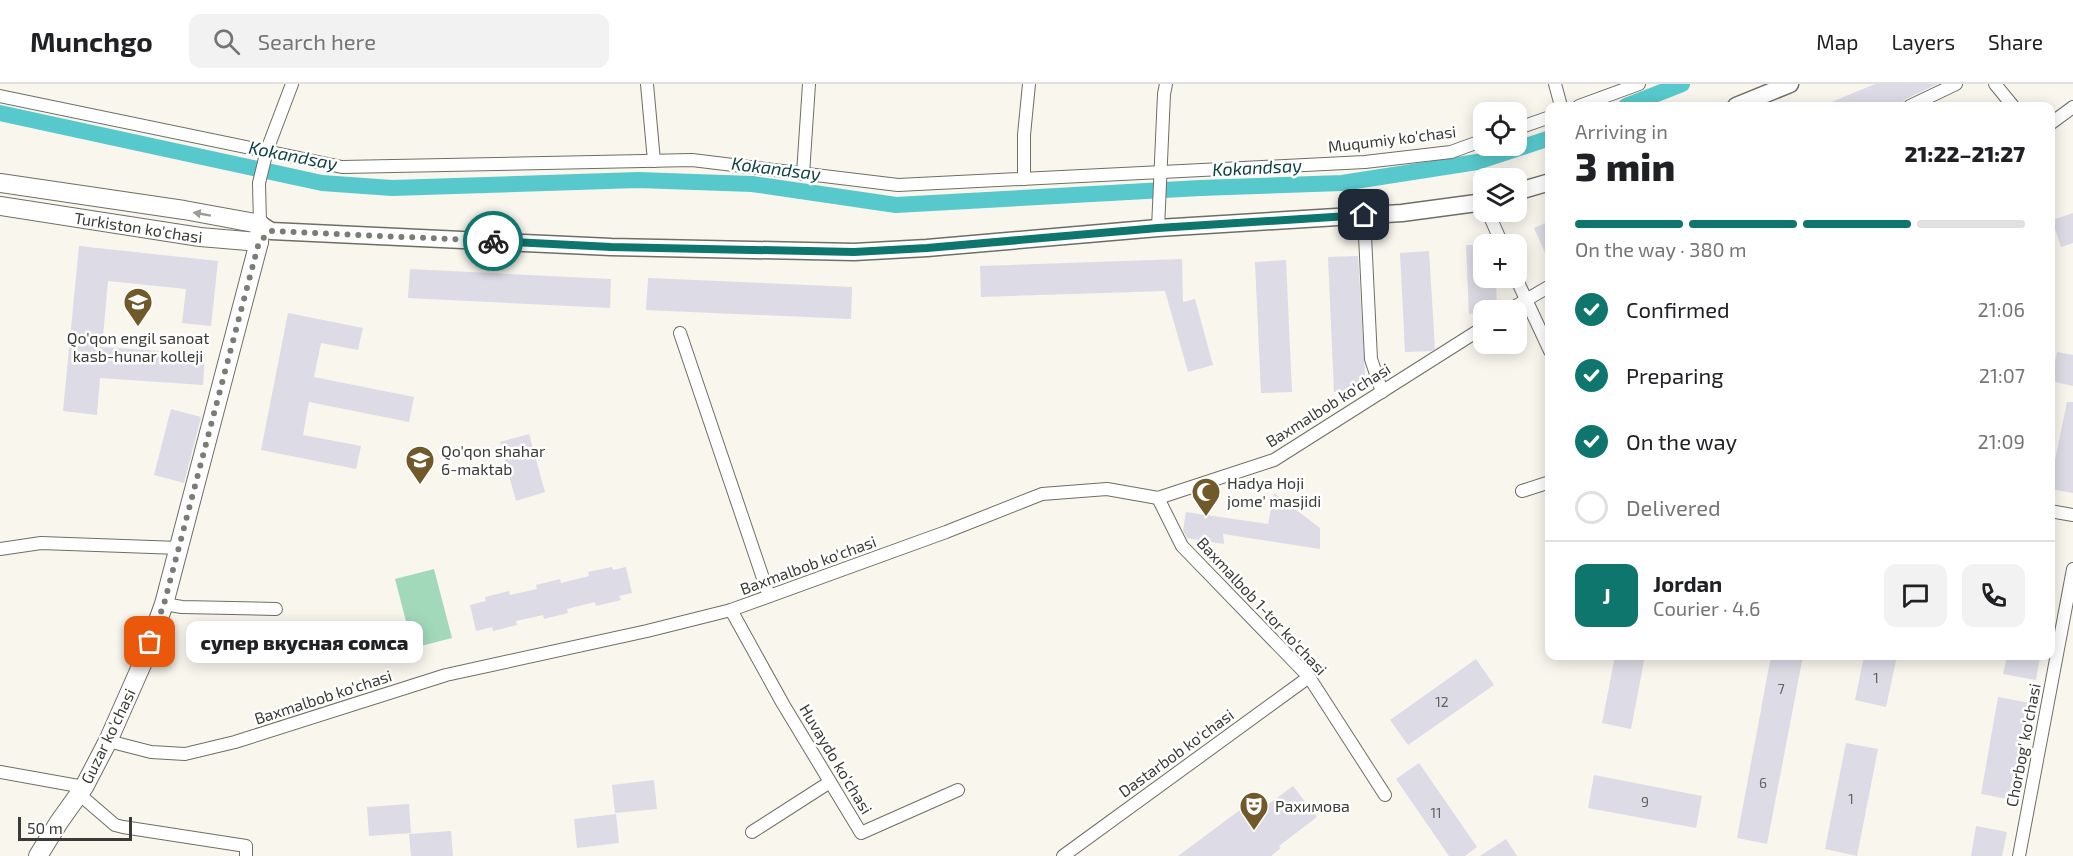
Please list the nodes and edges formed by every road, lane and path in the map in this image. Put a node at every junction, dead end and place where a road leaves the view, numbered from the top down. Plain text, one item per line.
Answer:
1 (292, 84) edge
2 (647, 84) edge
3 (810, 84) edge
4 (1029, 84) edge
5 (1166, 84) edge
6 (1555, 84) edge
7 (1639, 84) edge
8 (1790, 84) edge
9 (1956, 84) edge
10 (1995, 84) edge
11 (0, 96) edge
12 (1560, 102) edge
13 (1589, 102) edge
14 (1746, 102) edge
15 (1918, 102) edge
16 (2010, 102) edge
17 (2073, 106) edge
18 (1545, 119) edge
19 (2055, 120) edge
20 (1527, 125) edge
21 (1473, 144) edge
22 (267, 150) junction
23 (654, 161) junction
24 (1160, 172) junction
25 (803, 174) junction
26 (1024, 179) junction
27 (0, 183) edge
28 (1545, 183) edge
29 (1527, 189) edge
30 (1473, 203) edge
31 (0, 206) edge
32 (1364, 215) junction
33 (1158, 228) junction
34 (264, 232) junction
35 (1521, 288) edge
36 (1545, 289) edge
37 (1526, 300) joint
38 (1527, 302) edge
39 (680, 333) dead end
40 (1473, 334) edge
41 (1545, 340) edge
42 (1382, 392) junction
43 (1545, 484) edge
44 (1522, 491) dead end
45 (1158, 498) junction
46 (2055, 512) edge
47 (2073, 515) edge
48 (179, 548) junction
49 (0, 549) edge
50 (2073, 569) edge
51 (769, 596) junction
52 (164, 604) junction
53 (276, 609) dead end
54 (731, 610) junction
55 (1309, 678) junction
56 (108, 741) junction
57 (0, 772) edge
58 (830, 782) junction
59 (81, 790) junction
60 (958, 790) dead end
61 (1385, 795) dead end
62 (752, 832) dead end
63 (39, 856) edge
64 (246, 856) edge
65 (1063, 856) edge
66 (2019, 856) edge

1 - 22 street
2 - 23 street
3 - 25 street
4 - 26 street
5 - 24 street
6 - 12 street
7 - 13 street
8 - 14 main road
9 - 15 street
10 - 16 street
11 - 22 street, Muqumiy ko'chasi
17 - 19 street
18 - 20 street
21 - 24 street, Muqumiy ko'chasi
22 - 23 street, Muqumiy ko'chasi
22 - 34 street
23 - 25 street, Muqumiy ko'chasi
24 - 26 street, Muqumiy ko'chasi
24 - 33 street
25 - 26 street, Muqumiy ko'chasi
34 -> 27 main road, Turkiston ko'chasi
28 - 29 main road
30 - 32 main road, Turkiston ko'chasi
31 - 34 main road, Turkiston ko'chasi
32 - 33 main road, Turkiston ko'chasi
32 - 42 street
33 - 34 main road, Turkiston ko'chasi
34 - 48 main road, Guzar ko'chasi
35 - 37 street
36 - 37 street
38 - 41 street
39 - 51 street
40 - 42 street, Baxmalbob ko'chasi
42 - 45 street, Baxmalbob ko'chasi
43 - 44 street
45 - 51 street, Baxmalbob ko'chasi
45 - 55 street, Baxmalbob 1-tor ko'chasi
46 - 47 street
48 - 49 street
48 - 52 main road, Guzar ko'chasi
50 - 66 street, Chorbog' ko'chasi
51 - 54 street, Baxmalbob ko'chasi
52 - 53 street
52 - 56 main road, Guzar ko'chasi
54 - 56 street, Baxmalbob ko'chasi
54 - 58 street, Huvaydo ko'chasi
55 - 61 street, Baxmalbob 1-tor ko'chasi
55 - 65 street, Dastarbob ko'chasi
56 - 59 main road, Guzar ko'chasi
57 - 59 street
58 - 60 street, Huvaydo ko'chasi
58 - 62 street
59 - 63 main road, Guzar ko'chasi
59 - 64 street

